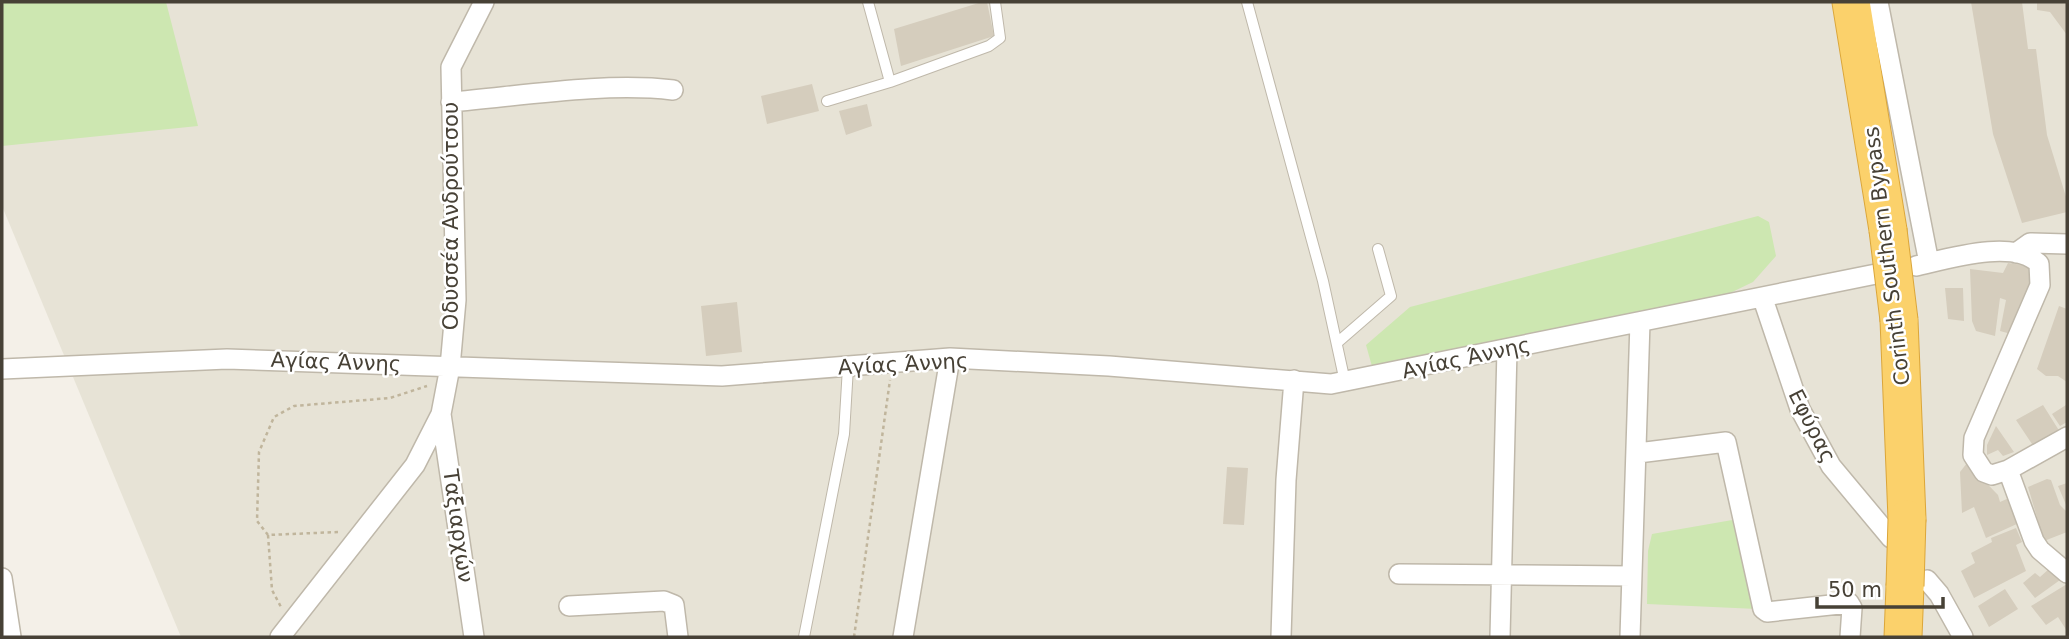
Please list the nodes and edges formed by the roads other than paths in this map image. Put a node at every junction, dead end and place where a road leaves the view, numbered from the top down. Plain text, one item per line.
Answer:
1 (484, 2) edge
2 (868, 2) edge
3 (995, 2) edge
4 (1247, 2) edge
5 (1851, 2) edge
6 (1878, 2) edge
7 (890, 82) junction
8 (673, 90) dead end
9 (827, 101) dead end
10 (451, 102) junction
11 (2067, 244) edge
12 (1378, 249) dead end
13 (2016, 253) junction
14 (1876, 274) dead end
15 (1763, 299) junction
16 (1640, 322) junction
17 (1338, 342) junction
18 (1507, 349) junction
19 (950, 358) junction
20 (848, 366) junction
21 (2, 369) edge
22 (449, 373) junction
23 (1294, 380) junction
24 (1345, 382) junction
25 (441, 414) junction
26 (2067, 437) edge
27 (1638, 453) junction
28 (2008, 470) junction
29 (1899, 529) junction
30 (2067, 573) edge
31 (1399, 575) dead end
32 (1501, 575) junction
33 (1632, 576) junction
34 (2, 578) edge
35 (1916, 583) junction
36 (4, 602) edge
37 (569, 606) dead end
38 (284, 630) edge
39 (11, 637) edge
40 (474, 637) edge
41 (678, 637) edge
42 (804, 637) edge
43 (903, 637) edge
44 (1281, 637) edge
45 (1500, 637) edge
46 (1630, 637) edge
47 (1850, 637) edge
48 (1903, 637) edge
49 (1964, 637) edge

1 - 10 street, Οδυσσέα Ανδρούτσου
2 - 7 lane
3 - 7 lane
4 - 17 lane
5 - 29 highway, Corinth Southern Bypass, bridge
6 - 13 street
7 - 9 lane
8 - 10 street
10 - 22 street, Οδυσσέα Ανδρούτσου
11 - 13 street
12 - 17 lane
13 - 28 street
14 - 15 street, Αγίας Άννης
15 - 16 street, Αγίας Άννης
15 - 29 street, Εφύρας
16 - 18 street, Αγίας Άννης
16 - 27 street
17 - 24 lane
18 - 24 street, Αγίας Άννης
18 - 32 street
19 - 20 street, Αγίας Άννης
19 - 23 street, Αγίας Άννης
19 - 43 street
20 - 22 street, Αγίας Άννης
20 - 42 lane
21 - 22 street, Αγίας Άννης
22 - 25 street, Οδυσσέα Ανδρούτσου
23 - 24 street, Αγίας Άννης
23 - 44 street
25 - 38 street, Οδυσσέα Ανδρούτσου
25 - 40 street, Ταξιαρχών
26 - 28 street
27 - 33 street
27 - 47 street
28 - 30 street
29 - 35 highway, Corinth Southern Bypass, bridge
31 - 32 street
32 - 33 street
32 - 45 street
33 - 46 street
34 - 36 street
35 - 48 highway, Corinth Southern Bypass
35 - 49 street
36 - 39 street
37 - 41 street

